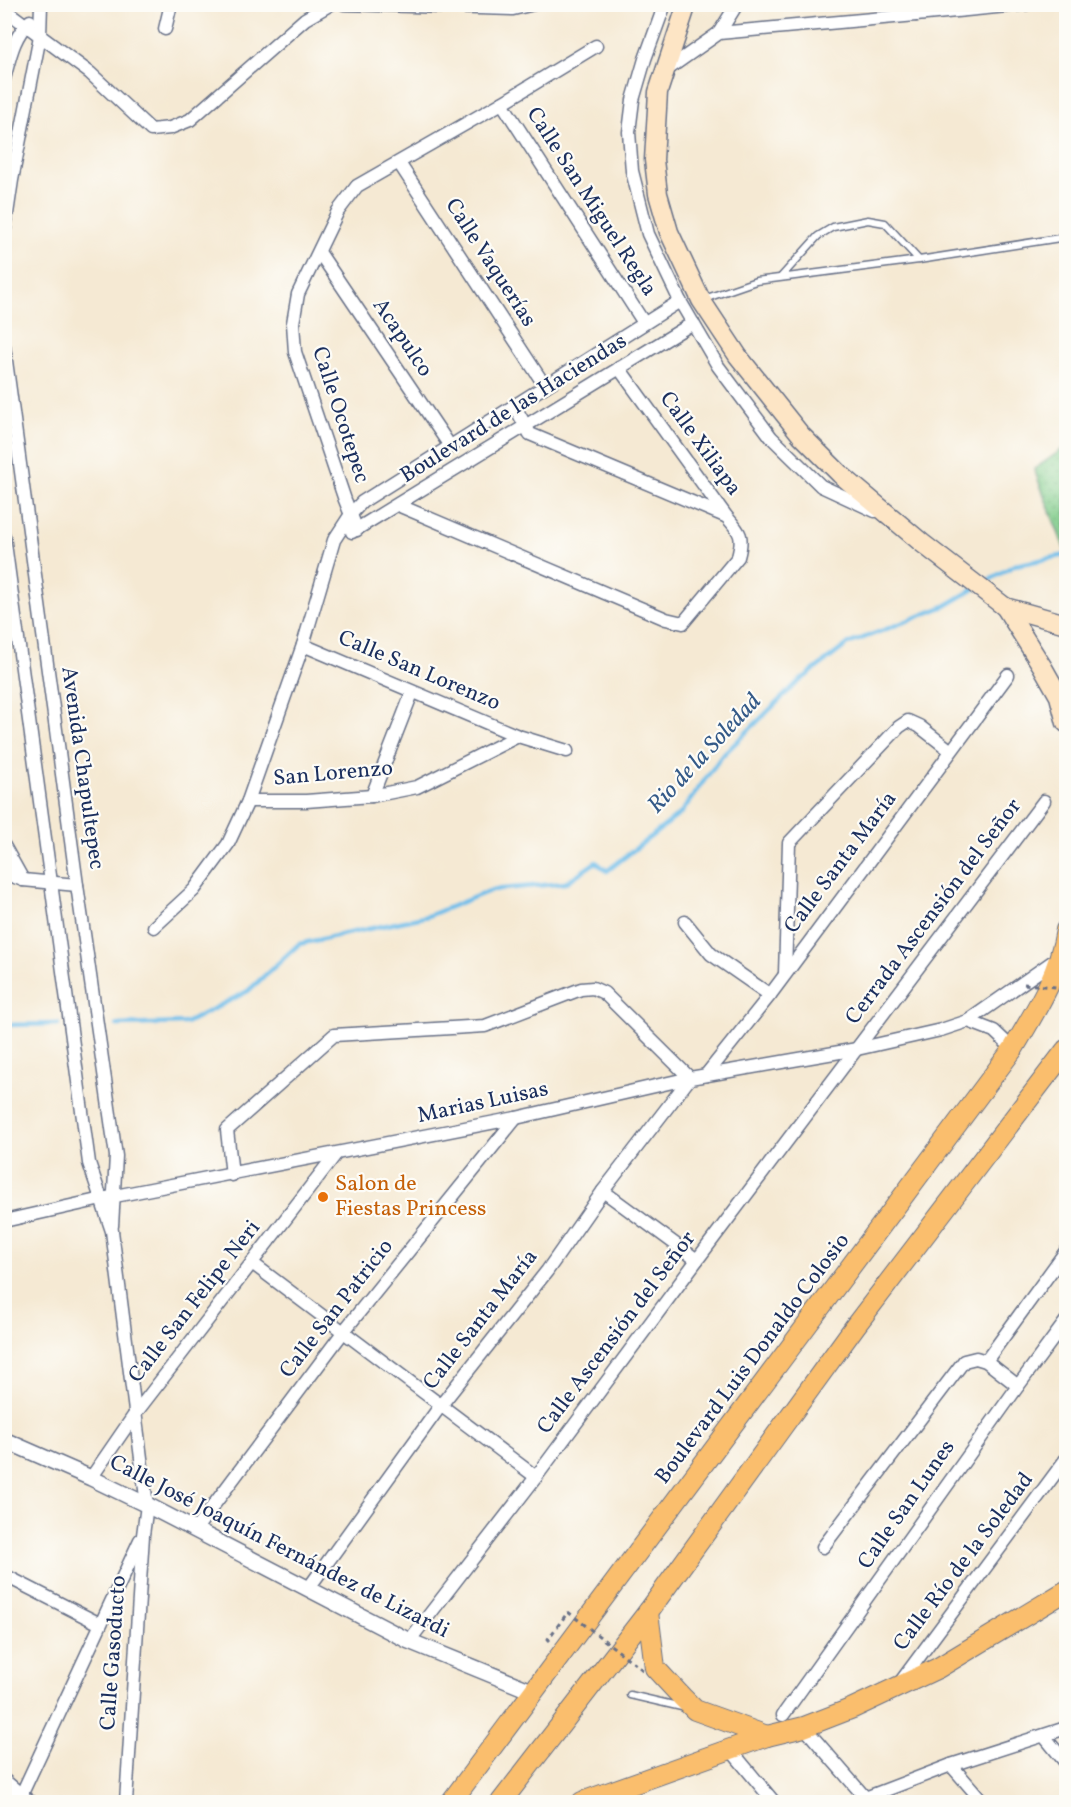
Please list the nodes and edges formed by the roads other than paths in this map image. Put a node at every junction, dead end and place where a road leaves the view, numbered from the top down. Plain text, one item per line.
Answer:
1 (171, 4) edge
2 (331, 4) edge
3 (344, 4) edge
4 (534, 4) edge
5 (665, 4) edge
6 (687, 4) edge
7 (737, 4) edge
8 (1027, 4) edge
9 (4, 9) edge
10 (40, 9) edge
11 (916, 10) edge
12 (25, 26) junction
13 (165, 29) dead end
14 (718, 33) junction
15 (40, 36) junction
16 (596, 46) dead end
17 (664, 71) junction
18 (4, 79) edge
19 (502, 103) junction
20 (399, 163) junction
21 (4, 234) edge
22 (1066, 237) edge
23 (319, 252) junction
24 (919, 260) junction
25 (781, 278) junction
26 (701, 300) junction
27 (680, 301) junction
28 (644, 323) junction
29 (693, 323) junction
30 (4, 346) edge
31 (619, 368) junction
32 (545, 386) junction
33 (514, 405) junction
34 (526, 424) junction
35 (450, 446) junction
36 (398, 505) junction
37 (351, 514) junction
38 (726, 516) junction
39 (898, 522) junction
40 (357, 530) junction
41 (4, 536) edge
42 (334, 540) junction
43 (6, 556) edge
44 (999, 602) junction
45 (1066, 624) edge
46 (303, 645) junction
47 (1008, 675) dead end
48 (412, 693) junction
49 (1066, 723) edge
50 (518, 736) junction
51 (567, 751) dead end
52 (951, 751) junction
53 (372, 795) junction
54 (248, 801) junction
55 (1044, 801) dead end
56 (4, 846) edge
57 (4, 873) edge
58 (23, 880) junction
59 (52, 884) junction
60 (77, 885) junction
61 (685, 922) dead end
62 (154, 927) dead end
63 (1066, 930) edge
64 (1062, 955) junction
65 (785, 974) junction
66 (770, 995) junction
67 (968, 1021) junction
68 (857, 1049) junction
69 (1013, 1049) junction
70 (1066, 1050) edge
71 (706, 1075) junction
72 (690, 1078) junction
73 (516, 1118) junction
74 (335, 1155) junction
75 (232, 1175) junction
76 (603, 1191) junction
77 (115, 1196) junction
78 (101, 1200) junction
79 (4, 1221) edge
80 (112, 1231) junction
81 (1066, 1251) edge
82 (697, 1260) junction
83 (252, 1263) junction
84 (1066, 1321) edge
85 (344, 1331) junction
86 (986, 1361) junction
87 (1018, 1386) junction
88 (441, 1405) junction
89 (135, 1414) junction
90 (4, 1440) edge
91 (1066, 1459) edge
92 (536, 1477) junction
93 (91, 1478) junction
94 (147, 1505) junction
95 (195, 1530) junction
96 (143, 1534) junction
97 (823, 1547) dead end
98 (4, 1575) edge
99 (308, 1589) junction
100 (1066, 1591) edge
101 (648, 1612) junction
102 (100, 1624) junction
103 (409, 1641) junction
104 (895, 1689) junction
105 (534, 1692) junction
106 (630, 1695) dead end
107 (695, 1710) junction
108 (783, 1715) dead end
109 (804, 1727) junction
110 (1066, 1728) edge
111 (767, 1736) junction
112 (1044, 1736) junction
113 (730, 1749) junction
114 (1066, 1762) edge
115 (951, 1766) junction
116 (4, 1780) edge
117 (23, 1800) edge
118 (867, 1800) edge
119 (126, 1803) edge
120 (451, 1803) edge
121 (501, 1803) edge
122 (582, 1803) edge
123 (774, 1803) edge
124 (983, 1803) edge

1 - 13 street
2 - 15 street
3 - 4 street
5 - 27 street
6 - 17 main road
7 - 14 street
8 - 11 street
9 - 12 street
10 - 12 street
10 - 15 street
11 - 14 street
12 - 15 street
12 - 18 street
14 - 17 street
15 - 21 street
16 - 19 street, Calle Ocotepec
17 - 26 main road
19 - 20 street, Calle Ocotepec
19 - 28 street, Calle San Miguel Regla
20 - 23 street, Calle Ocotepec
20 - 32 street, Calle Vaquerías
22 - 24 lane
23 - 35 street, Acapulco
23 - 37 street, Calle Ocotepec
24 - 25 lane
24 - 25 lane
25 - 26 lane
26 - 39 main road
27 - 28 street, Boulevard de las Haciendas
27 - 29 street
28 - 32 street, Boulevard de las Haciendas
29 - 31 street, Boulevard de las Haciendas
29 - 39 street
30 - 60 street, Avenida Chapultepec
31 - 34 street, Boulevard de las Haciendas
31 - 38 street, Calle Xiliapa
32 - 33 street, Boulevard de las Haciendas
33 - 34 street
33 - 35 street, Boulevard de las Haciendas
34 - 36 street, Boulevard de las Haciendas
34 - 38 street
35 - 37 street, Boulevard de las Haciendas
36 - 38 street, Calle Xiliapa
36 - 40 street, Boulevard de las Haciendas
37 - 40 street, Calle Ocotepec
37 - 42 street, Calle Ocotepec
39 - 44 main road
40 - 42 street
41 - 43 street, Avenida Chapultepec
42 - 46 street, Calle Ocotepec
43 - 59 street, Avenida Chapultepec
44 - 45 main road
44 - 49 main road
46 - 48 street, Calle San Lorenzo
46 - 54 street, Calle Ocotepec
47 - 52 street, Calle Santa María
48 - 50 street, Calle San Lorenzo
48 - 53 street
50 - 51 street, Calle San Lorenzo
50 - 53 street, San Lorenzo
52 - 65 street, Calle Santa María
52 - 65 street
53 - 54 street, San Lorenzo
54 - 62 street, Calle Ocotepec
55 - 68 street, Cerrada Ascensión del Señor
56 - 58 street
57 - 58 street
58 - 59 street
59 - 60 street
59 - 78 street, Avenida Chapultepec
60 - 77 street, Avenida Chapultepec
61 - 66 street
63 - 64 main road, Boulevard Luis Donaldo Colosio
64 - 67 street, Marias Luisas
64 - 69 main road, Boulevard Luis Donaldo Colosio
65 - 66 street, Calle Santa María
66 - 71 street, Calle Santa María
67 - 68 street, Marias Luisas
67 - 69 street
68 - 71 street, Marias Luisas
68 - 82 street, Calle Ascensión del Señor
69 - 105 main road, Boulevard Luis Donaldo Colosio
70 - 101 main road
71 - 72 street, Marias Luisas
72 - 73 street, Marias Luisas
72 - 75 street
72 - 76 street, Calle Santa María
73 - 74 street, Marias Luisas
73 - 85 street, Calle San Patricio
74 - 75 street, Marias Luisas
74 - 83 street, Calle San Felipe Neri
75 - 77 street, Marias Luisas
76 - 82 street
76 - 88 street, Calle Santa María
77 - 78 street, Marias Luisas
77 - 80 street, Avenida Chapultepec
78 - 79 street, Marias Luisas
78 - 80 street, Avenida Chapultepec
80 - 89 street, Calle Gasoducto
81 - 86 street
82 - 92 street, Calle Ascensión del Señor
83 - 85 street
83 - 89 street, Calle San Felipe Neri
84 - 87 street, Calle San Lunes
85 - 88 street
85 - 95 street, Calle San Patricio
86 - 87 street
86 - 97 street
87 - 108 street, Calle San Lunes
88 - 92 street
88 - 99 street, Calle Santa María
89 - 93 street, Calle San Felipe Neri
89 - 94 street, Calle Gasoducto
90 - 93 street, Calle José Joaquín Fernández de Lizardi
91 - 104 street, Calle Río de la Soledad
92 - 103 street, Calle Ascensión del Señor
93 - 94 street, Calle José Joaquín Fernández de Lizardi
94 - 95 street, Calle José Joaquín Fernández de Lizardi
94 - 96 street, Calle Gasoducto
95 - 99 street, Calle José Joaquín Fernández de Lizardi
96 - 102 street
96 - 119 street, Calle Gasoducto
98 - 102 street
99 - 103 street, Calle José Joaquín Fernández de Lizardi
100 - 104 main road
101 - 107 main road
101 - 121 main road
102 - 117 street
103 - 105 street, Calle José Joaquín Fernández de Lizardi
104 - 109 main road
105 - 120 main road, Boulevard Luis Donaldo Colosio
106 - 107 lane
107 - 111 main road
109 - 111 main road
109 - 118 street
110 - 112 street
111 - 113 main road
112 - 114 street
112 - 115 street
113 - 122 main road
113 - 123 street
115 - 118 street
115 - 124 street
116 - 117 street

